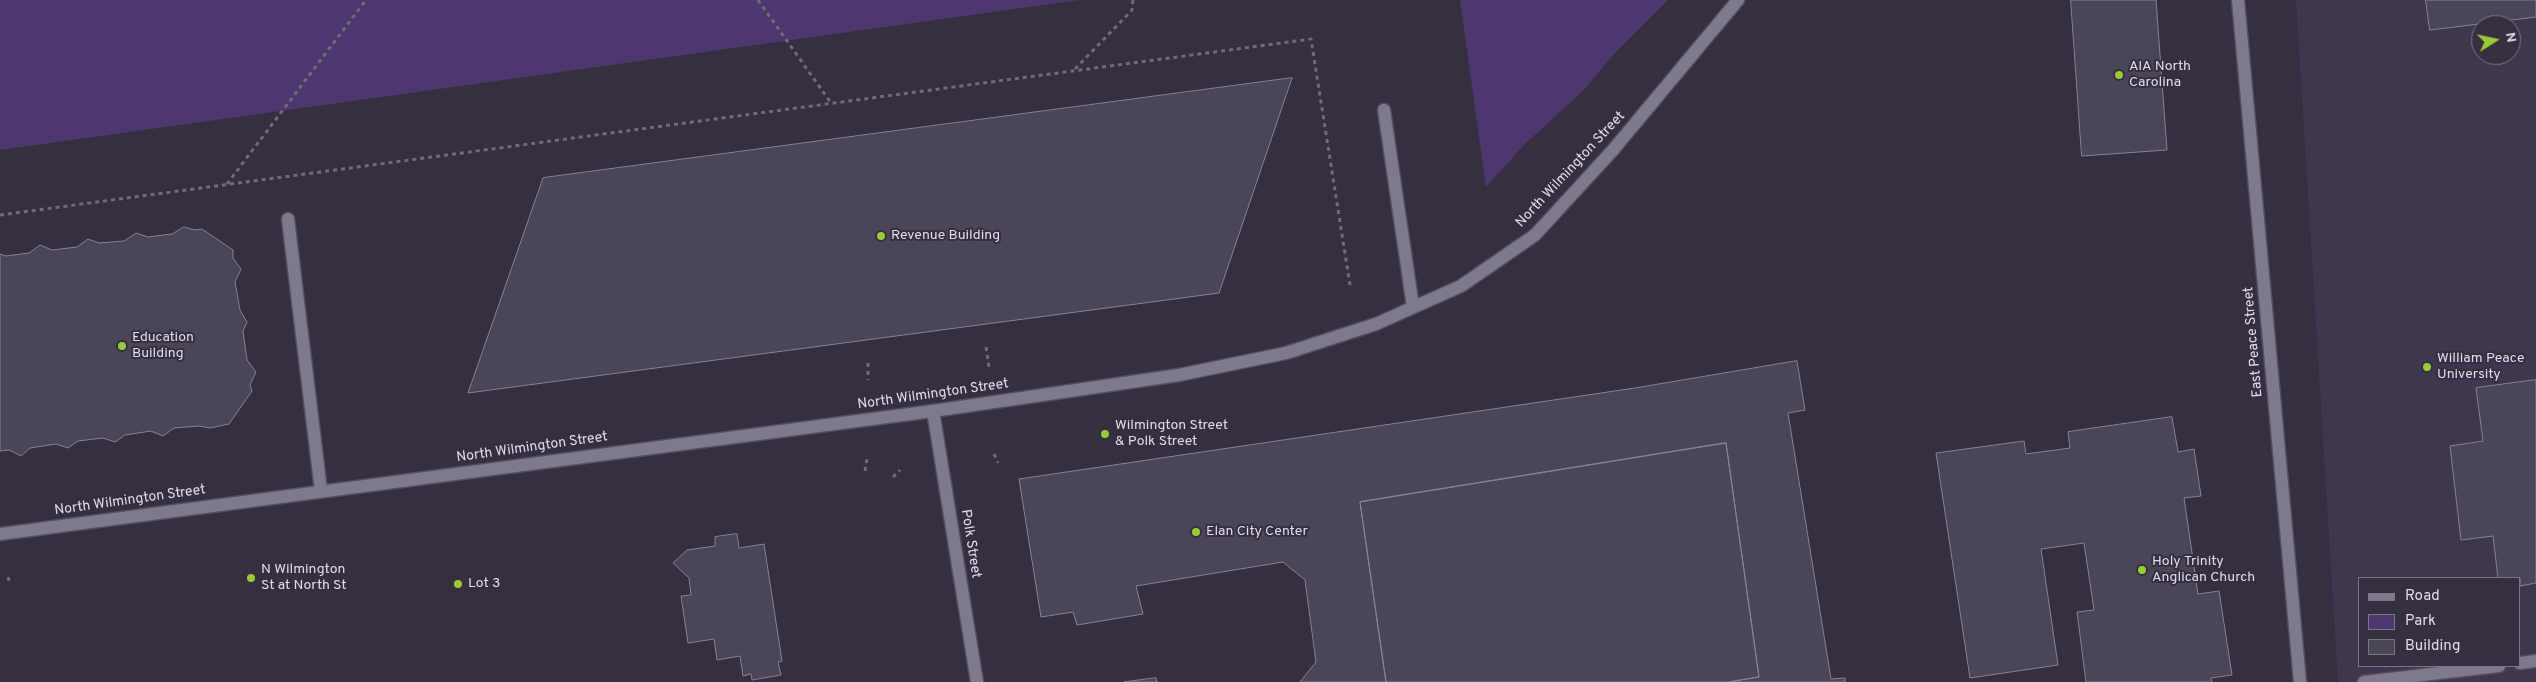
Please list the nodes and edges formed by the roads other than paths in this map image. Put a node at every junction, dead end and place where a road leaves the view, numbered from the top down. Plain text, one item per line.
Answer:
1 (1738, 0) edge
2 (2238, 0) edge
3 (1384, 110) dead end
4 (288, 219) dead end
5 (1413, 307) junction
6 (933, 411) junction
7 (321, 491) junction
8 (0, 534) edge
9 (2536, 661) edge
10 (2521, 663) edge
11 (2491, 667) edge
12 (977, 682) edge
13 (2300, 682) edge
14 (2364, 682) edge

1 - 5 main road, North Wilmington Street
2 - 13 main road, East Peace Street
3 - 5 main road
4 - 7 main road
5 - 6 main road, North Wilmington Street
6 - 7 main road, North Wilmington Street
6 - 12 main road, Polk Street
7 - 8 main road, North Wilmington Street
9 - 10 main road
11 - 14 main road

